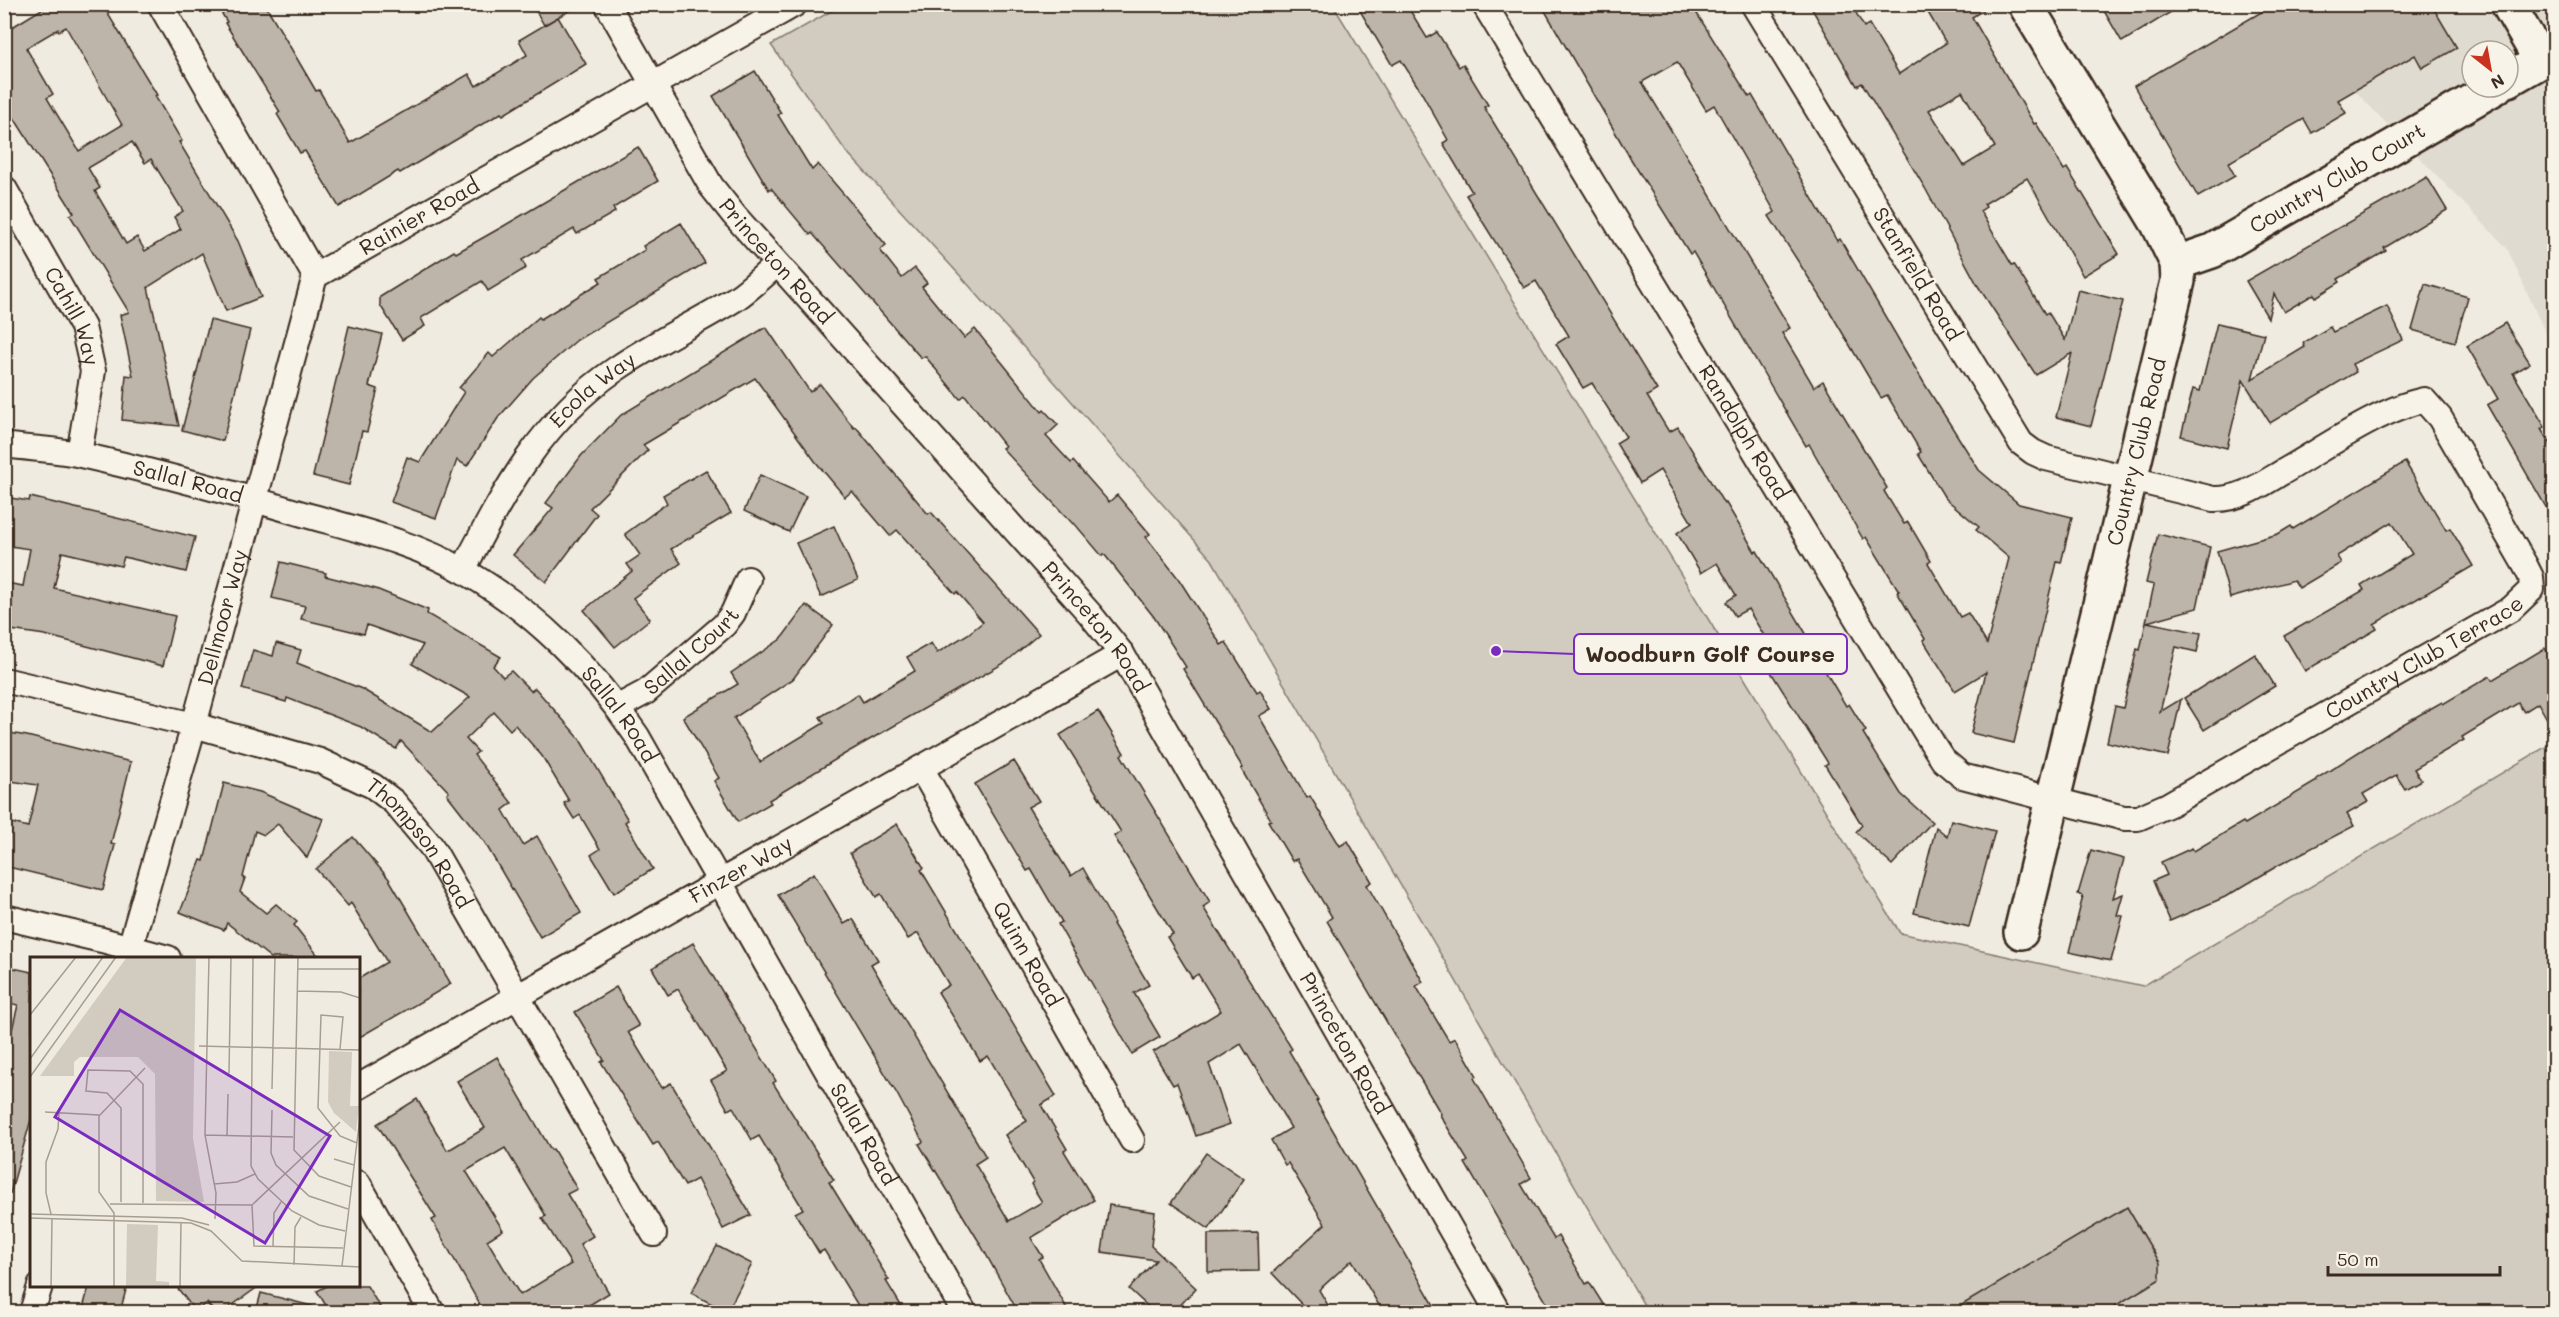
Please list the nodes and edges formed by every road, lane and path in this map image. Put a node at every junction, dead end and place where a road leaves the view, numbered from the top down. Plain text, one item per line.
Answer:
1 (160, 4) edge
2 (607, 4) edge
3 (795, 4) edge
4 (1484, 4) edge
5 (1754, 4) edge
6 (2025, 4) edge
7 (2508, 4) edge
8 (2548, 57) edge
9 (2520, 73) edge
10 (653, 86) junction
11 (2475, 99) edge
12 (4, 188) edge
13 (2177, 263) junction
14 (777, 264) junction
15 (315, 276) junction
16 (4, 445) edge
17 (79, 454) junction
18 (2130, 480) junction
19 (255, 500) junction
20 (463, 570) junction
21 (748, 579) dead end
22 (1122, 654) junction
23 (4, 681) edge
24 (618, 707) junction
25 (194, 724) junction
26 (921, 768) junction
27 (2052, 798) junction
28 (720, 883) junction
29 (4, 917) edge
30 (2021, 932) dead end
31 (129, 953) edge
32 (160, 957) edge
33 (519, 997) junction
34 (360, 1086) edge
35 (1132, 1140) dead end
36 (361, 1192) edge
37 (654, 1234) dead end
38 (40, 1287) edge
39 (32, 1312) edge
40 (432, 1312) edge
41 (964, 1312) edge
42 (1498, 1312) edge

1 - 15 street
2 - 10 street, Princeton Road
3 - 10 street, Rainier Road
4 - 27 street, Randolph Road
5 - 18 street, Stanfield Road
6 - 13 street, Country Club Road
7 - 8 street
8 - 9 street
10 - 14 street, Princeton Road
10 - 15 street, Rainier Road
11 - 13 street, Country Club Court
12 - 17 street, Cahill Way
13 - 18 street, Country Club Road
14 - 20 street, Ecola Way
14 - 22 street, Princeton Road
15 - 19 street, Dellmoor Way
16 - 17 street, Sallal Road
17 - 19 street, Sallal Road
18 - 27 street, Country Club Road
18 - 27 street, Country Club Terrace
19 - 20 street, Sallal Road
19 - 25 street, Dellmoor Way
20 - 24 street, Sallal Road
21 - 24 street, Sallal Court
22 - 26 street, Finzer Way
22 - 42 street, Princeton Road
23 - 25 street, Thompson Road
24 - 28 street, Sallal Road
25 - 31 street, Dellmoor Way
25 - 33 street, Thompson Road
26 - 28 street, Finzer Way
26 - 35 street, Quinn Road
27 - 30 street, Country Club Road
28 - 33 street, Finzer Way
28 - 41 street, Sallal Road
29 - 31 street
31 - 32 street
33 - 34 street, Finzer Way
33 - 37 street, Thompson Road
36 - 40 street
38 - 39 street

